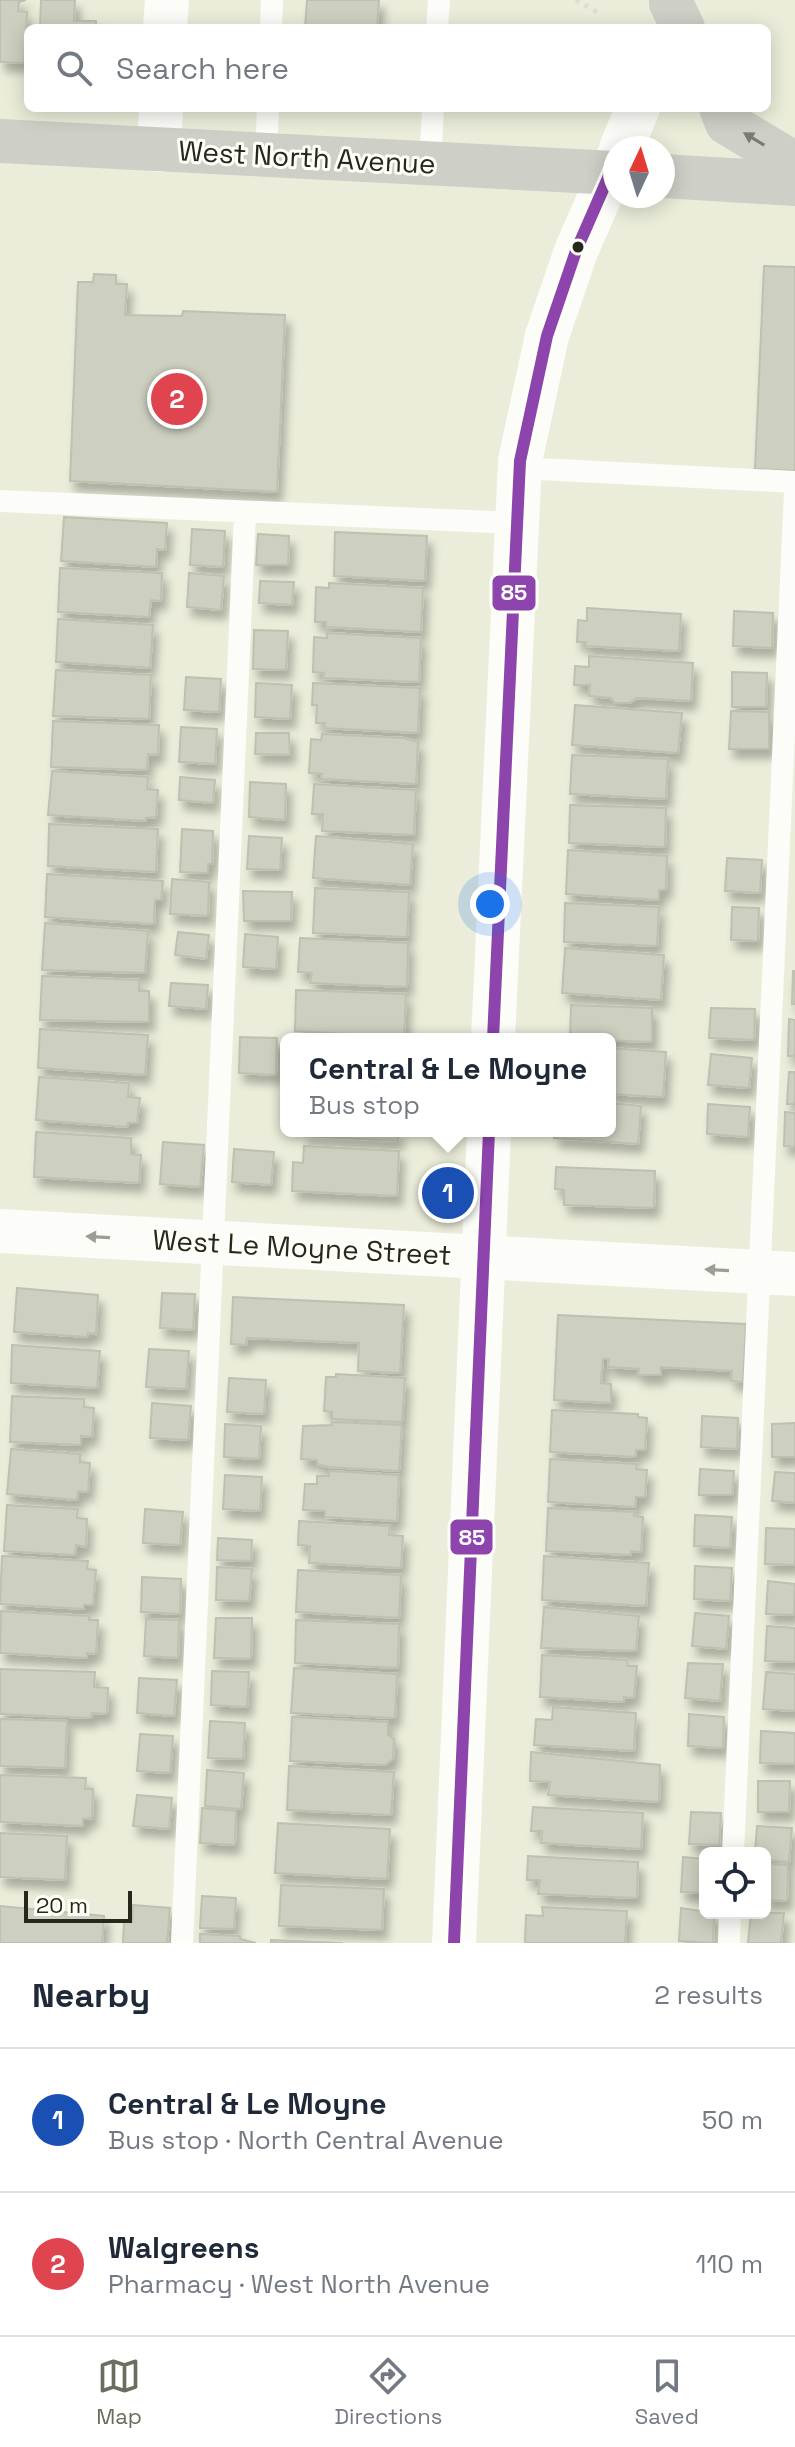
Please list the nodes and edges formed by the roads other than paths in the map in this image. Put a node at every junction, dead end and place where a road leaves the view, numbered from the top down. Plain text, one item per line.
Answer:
1 (167, 0) edge
2 (272, 0) edge
3 (439, 0) edge
4 (165, 24) edge
5 (271, 24) edge
6 (437, 24) edge
7 (268, 112) edge
8 (433, 112) edge
9 (636, 112) edge
10 (723, 112) edge
11 (160, 129) edge
12 (626, 136) edge
13 (0, 141) edge
14 (266, 155) junction
15 (430, 164) junction
16 (603, 164) edge
17 (795, 164) edge
18 (675, 177) edge
19 (795, 184) edge
20 (603, 191) edge
21 (519, 468) junction
22 (795, 482) edge
23 (795, 492) edge
24 (0, 501) edge
25 (245, 513) junction
26 (515, 523) junction
27 (493, 1033) edge
28 (489, 1137) edge
29 (0, 1231) edge
30 (214, 1243) junction
31 (484, 1257) junction
32 (777, 1273) edge
33 (733, 1847) edge
34 (730, 1919) edge
35 (182, 1943) edge
36 (454, 1943) edge
37 (729, 1943) edge

1 - 4 street
2 - 5 lane
3 - 6 lane
7 - 14 lane
8 - 15 lane
9 - 12 street
17 -> 10 main road
11 - 13 main road, West North Avenue
11 - 14 main road, West North Avenue
14 - 15 main road, West North Avenue
15 - 16 main road, West North Avenue
18 - 19 main road
20 - 21 street
21 - 22 lane
21 - 26 street
23 - 32 lane
24 - 25 lane
25 - 26 lane
25 - 30 lane
26 - 27 street
28 - 31 street
30 -> 29 street, West Le Moyne Street
30 - 31 street, West Le Moyne Street
30 - 35 lane
32 -> 31 street, West Le Moyne Street
31 - 36 street
32 - 33 lane
34 - 37 lane

